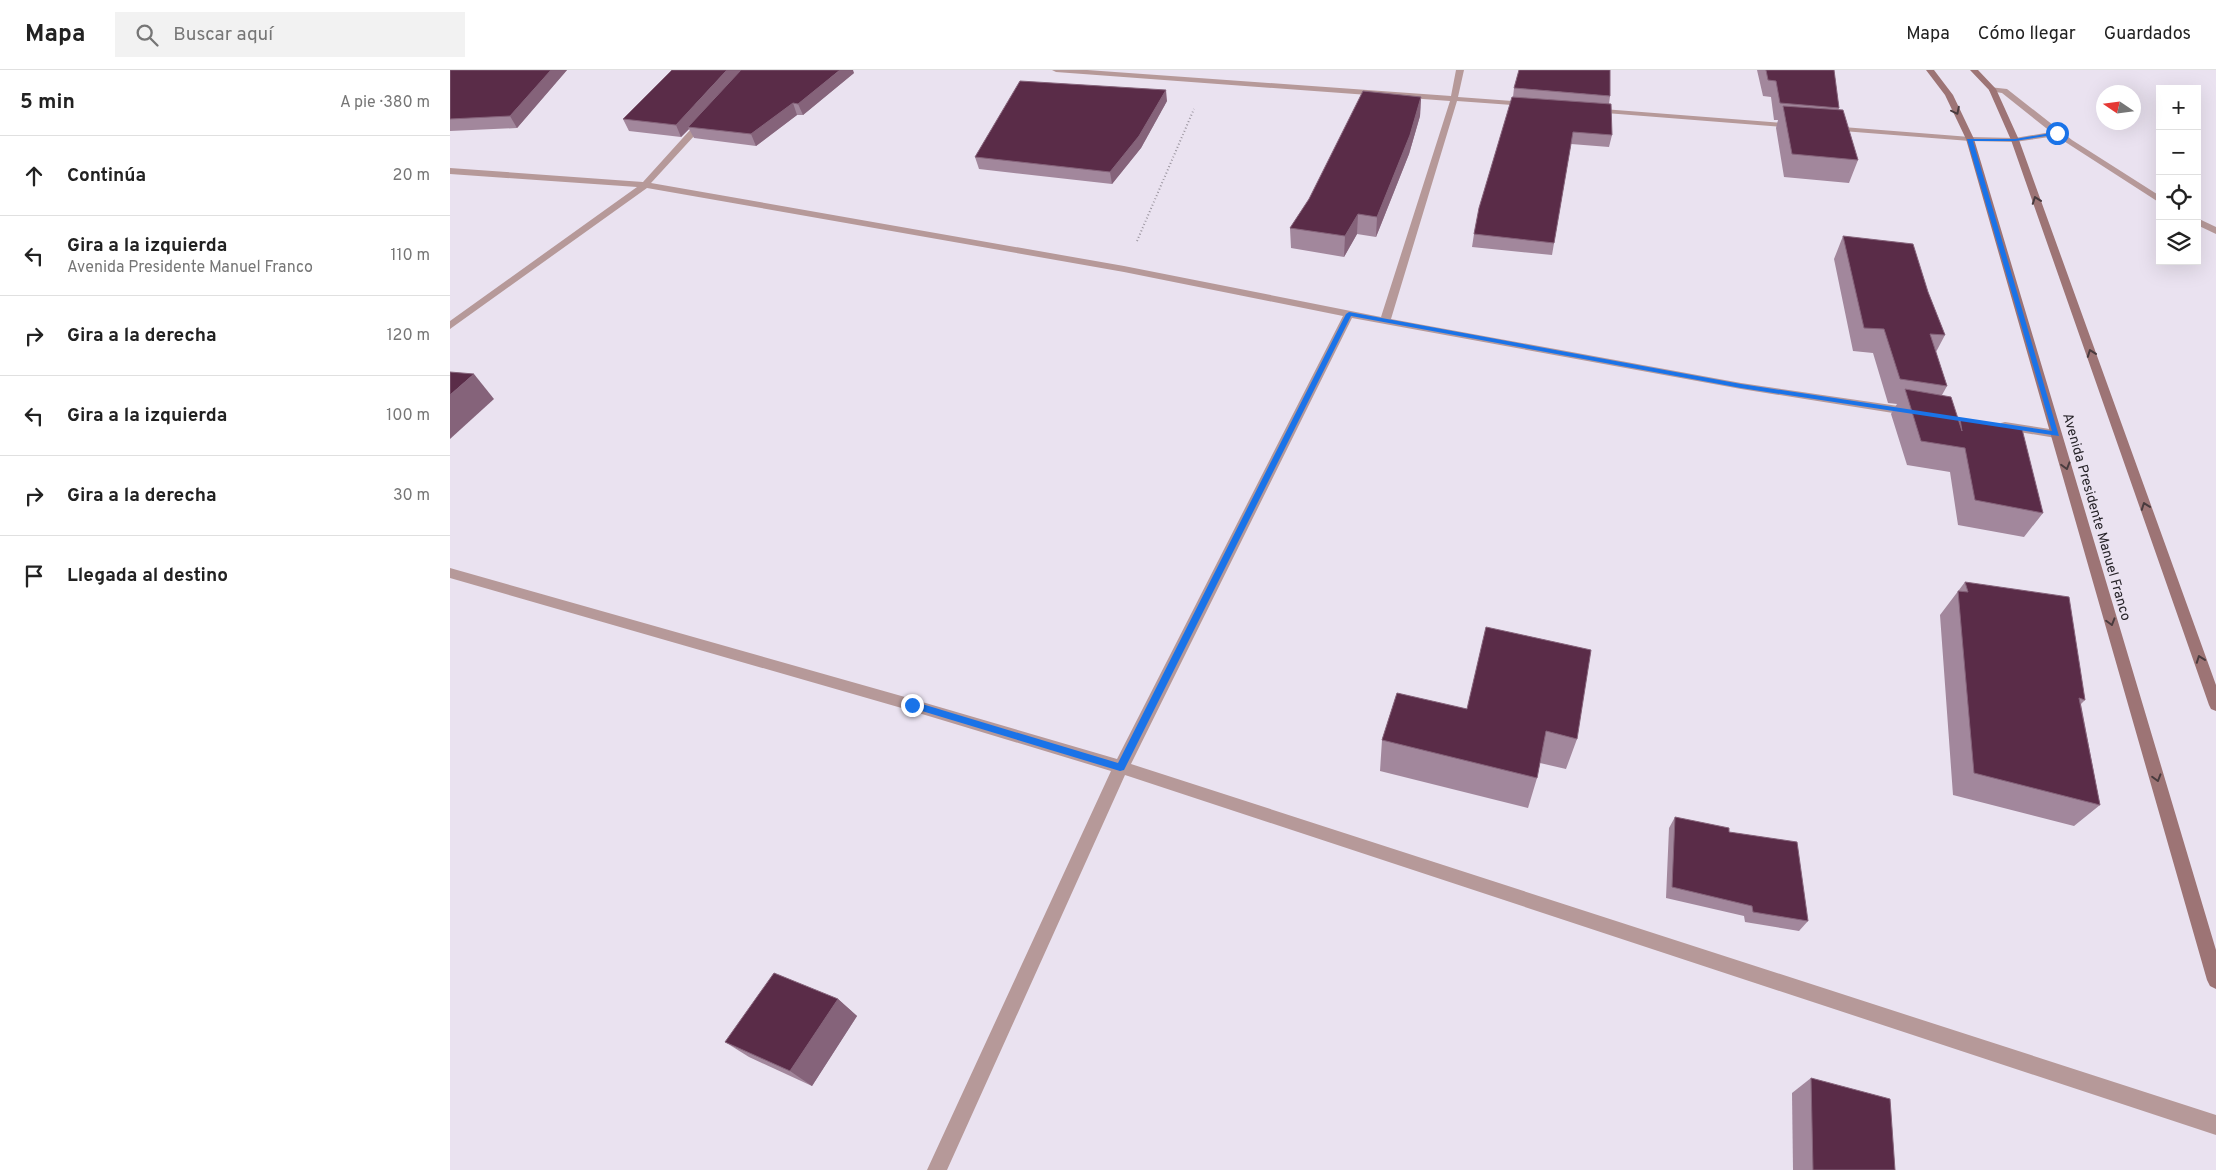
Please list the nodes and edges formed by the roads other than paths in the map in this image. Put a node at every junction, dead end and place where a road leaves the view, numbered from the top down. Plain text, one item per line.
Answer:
1 (1056, 70) edge
2 (1204, 70) edge
3 (1460, 70) edge
4 (1930, 70) edge
5 (1974, 70) edge
6 (1206, 81) junction
7 (1992, 88) junction
8 (1454, 98) junction
9 (1533, 105) edge
10 (1583, 109) edge
11 (710, 113) edge
12 (1801, 126) edge
13 (1821, 128) edge
14 (2057, 133) junction
15 (1970, 139) junction
16 (2015, 140) junction
17 (450, 171) edge
18 (644, 185) junction
19 (2156, 197) edge
20 (2201, 223) edge
21 (2216, 231) edge
22 (1349, 314) junction
23 (1385, 322) junction
24 (450, 326) edge
25 (1918, 413) edge
26 (1997, 425) edge
27 (2056, 434) junction
28 (450, 573) edge
29 (2216, 705) edge
30 (1120, 767) junction
31 (2216, 980) edge
32 (2216, 1125) edge
33 (938, 1170) edge

1 - 6 street
2 - 6 street
3 - 8 street
4 -> 15 main road, Avenida Presidente Manuel Franco
5 - 7 main road
6 - 8 street
7 - 14 street
7 - 16 main road
8 - 9 street
8 - 23 street
10 - 12 street
11 - 18 street
13 - 15 street
14 - 16 street
14 - 19 street
15 - 16 street
15 - 27 main road, Avenida Presidente Manuel Franco
29 -> 16 main road
17 - 18 street
18 - 22 street
18 - 24 street
20 - 21 street
22 - 23 street
22 - 30 street
23 - 25 street
26 - 27 street
27 -> 31 main road, Avenida Presidente Manuel Franco
28 - 30 street
30 - 32 street
30 - 33 street

